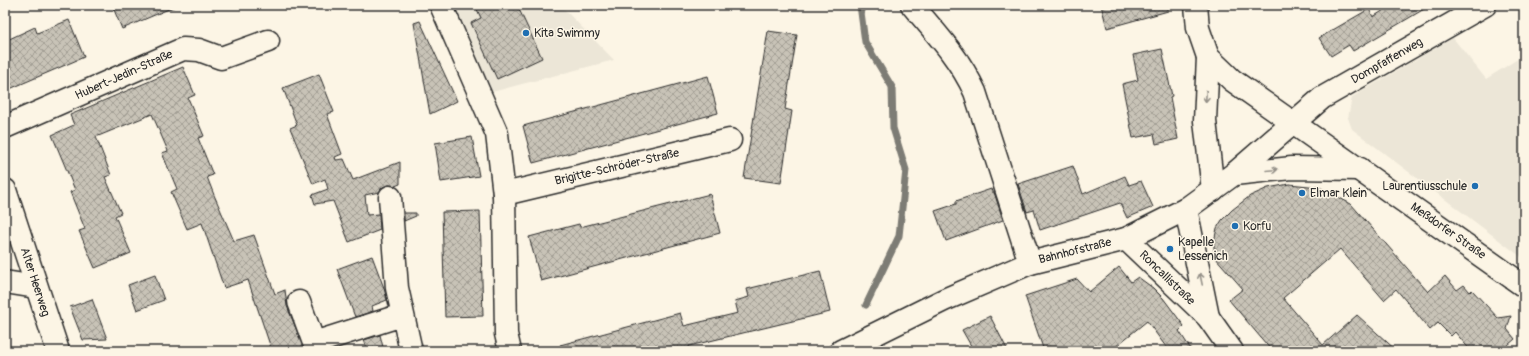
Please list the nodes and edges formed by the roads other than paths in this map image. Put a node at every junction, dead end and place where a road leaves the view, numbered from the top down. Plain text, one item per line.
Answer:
1 (440, 5) edge
2 (912, 5) edge
3 (1196, 5) edge
4 (1485, 5) edge
5 (268, 41) dead end
6 (1208, 57) junction
7 (1292, 123) junction
8 (5, 127) edge
9 (730, 140) dead end
10 (1360, 169) junction
11 (1234, 174) junction
12 (5, 190) edge
13 (1213, 190) junction
14 (504, 194) junction
15 (390, 197) dead end
16 (1186, 209) junction
17 (1126, 239) junction
18 (1030, 263) junction
19 (5, 282) edge
20 (1524, 286) edge
21 (36, 287) junction
22 (299, 302) dead end
23 (402, 315) junction
24 (1208, 317) junction
25 (58, 351) edge
26 (411, 351) edge
27 (510, 351) edge
28 (841, 351) edge
29 (1232, 351) edge

1 - 14 street
2 - 18 street
3 - 6 street
4 - 7 street, Dompfaffenweg
5 - 8 street, Hubert-Jedin-Straße
6 - 7 street, Meßdorfer Straße
6 -> 13 street
7 - 10 street, Meßdorfer Straße
7 - 11 street, Bahnhofstraße
9 - 14 street, Brigitte-Schröder-Straße
11 -> 10 street
10 - 20 street, Meßdorfer Straße
11 - 13 street, Bahnhofstraße
12 - 21 street, Alter Heerweg
13 - 16 street, Bahnhofstraße
14 - 27 street
15 - 23 street
16 - 17 street, Bahnhofstraße
24 -> 16 street, Roncallistraße
17 - 18 street, Bahnhofstraße
17 - 24 street, Roncallistraße
18 - 28 street, Bahnhofstraße
19 - 21 street
21 - 25 street, Alter Heerweg
22 - 23 street
23 - 26 street
24 - 29 street, Roncallistraße

